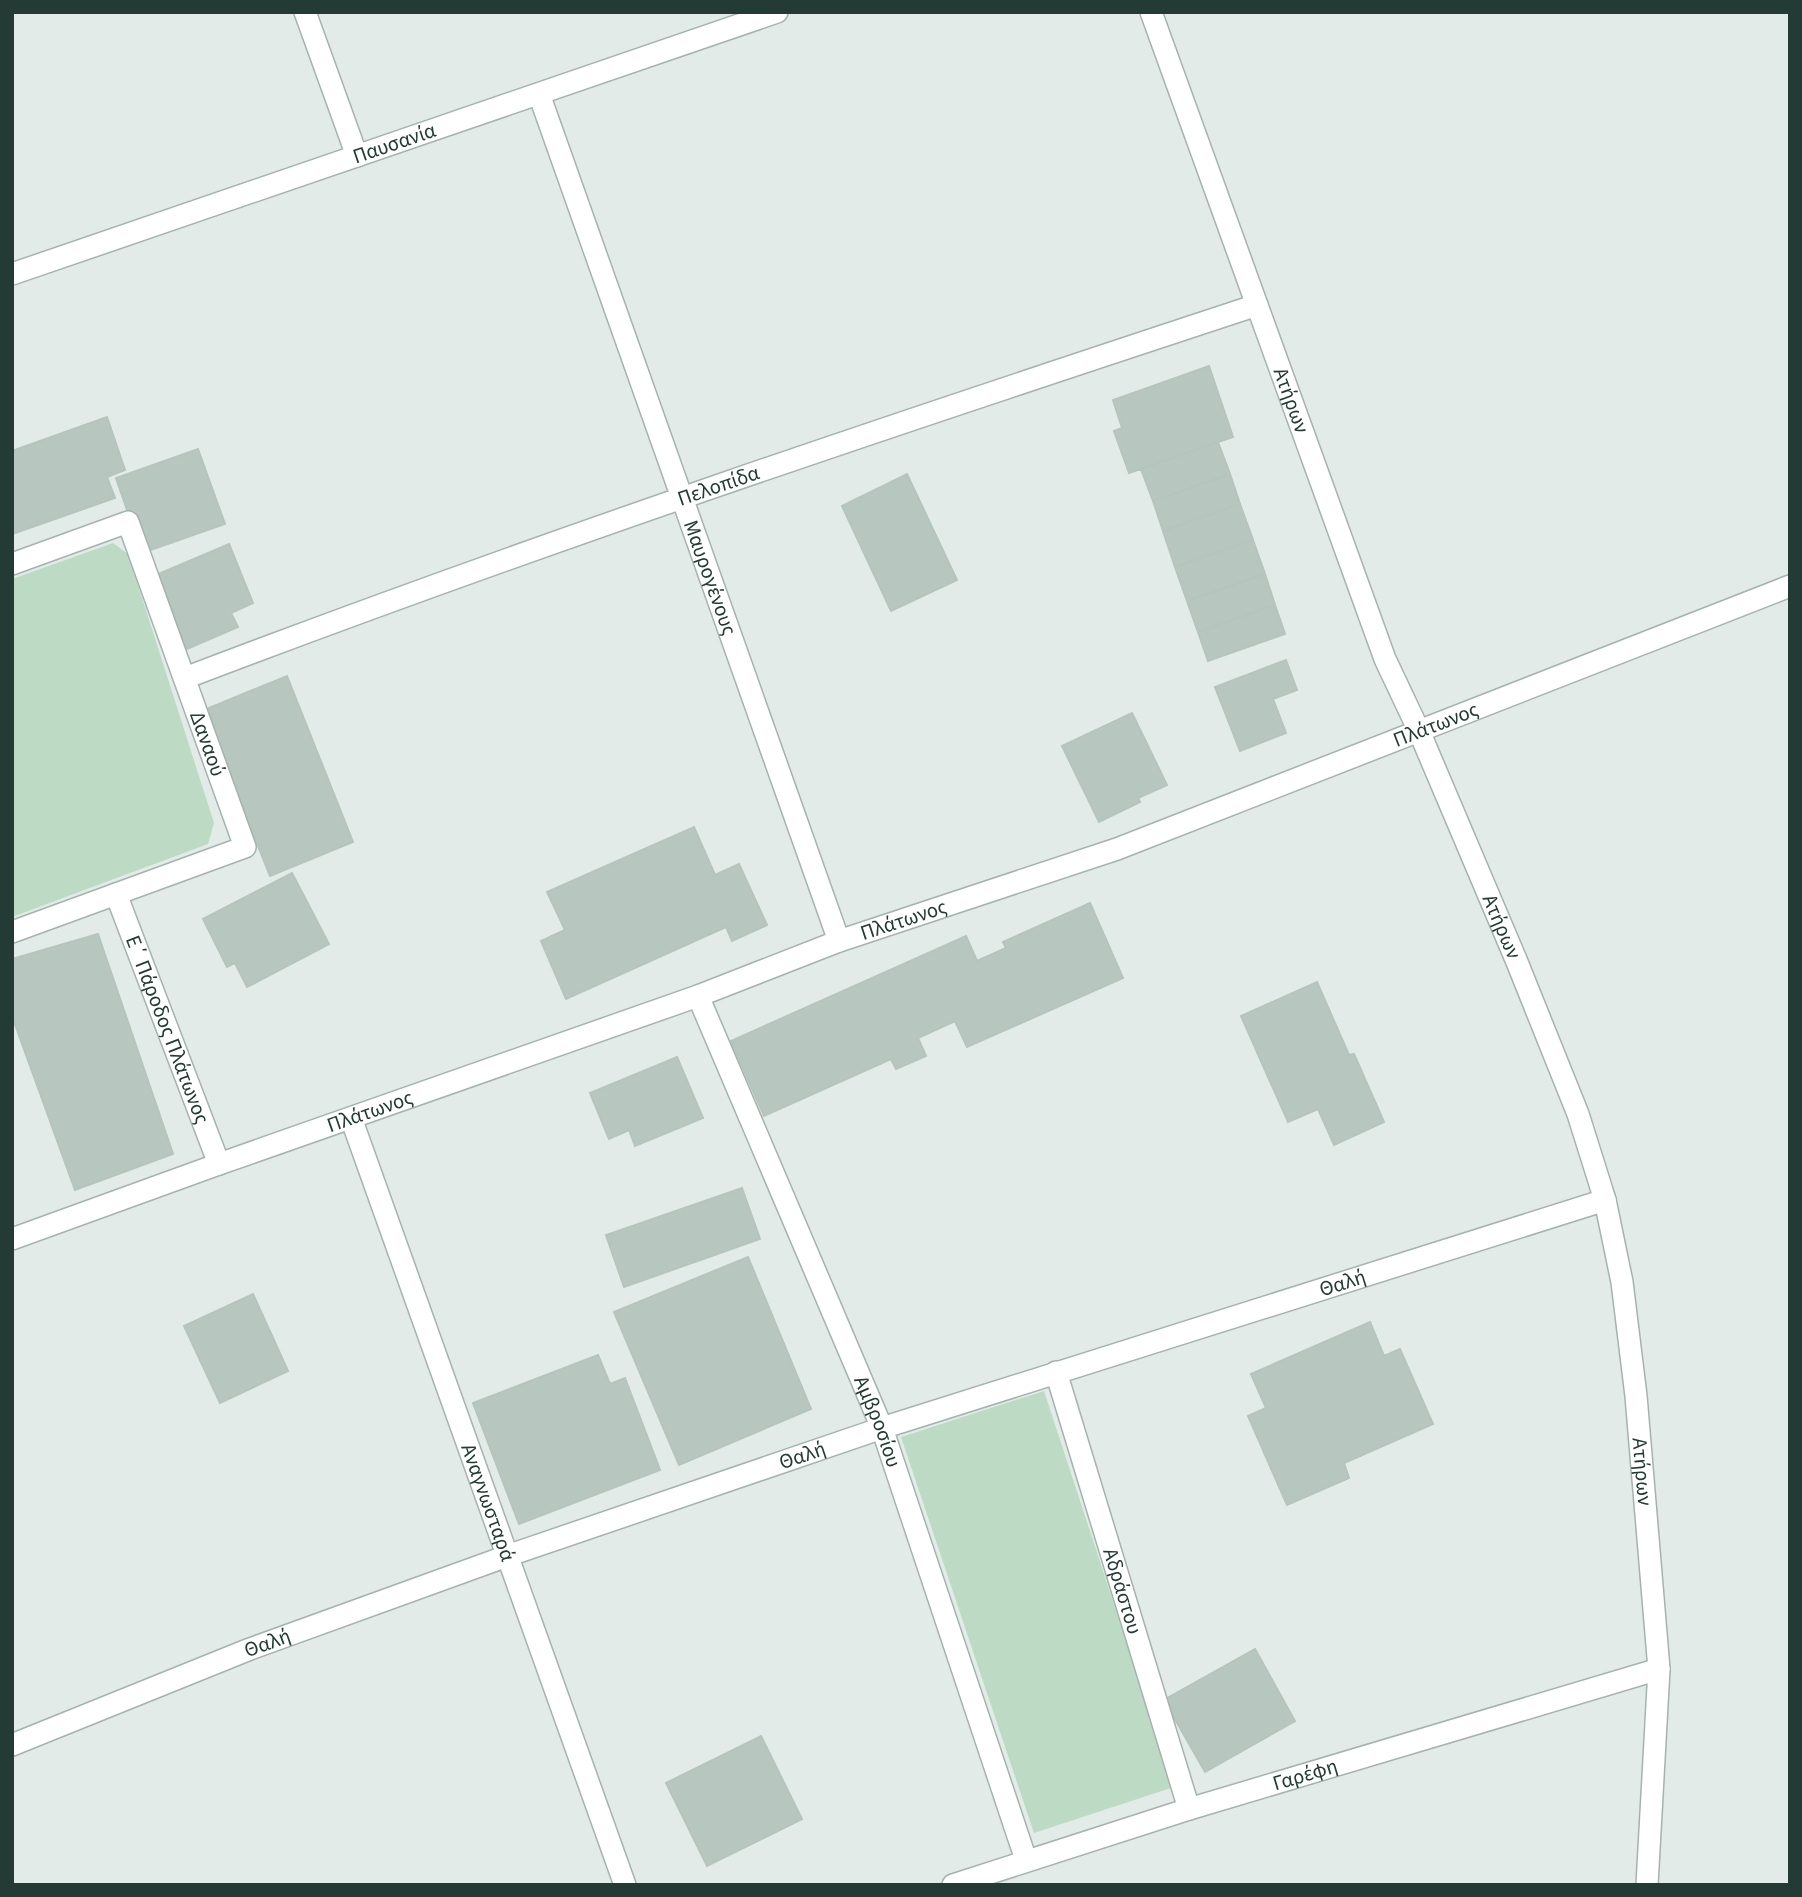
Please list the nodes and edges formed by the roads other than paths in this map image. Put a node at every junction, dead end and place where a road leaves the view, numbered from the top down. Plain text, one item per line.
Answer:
1 (305, 12) edge
2 (777, 12) edge
3 (1151, 12) edge
4 (539, 94) junction
5 (357, 156) junction
6 (12, 274) edge
7 (1258, 305) junction
8 (682, 497) junction
9 (12, 564) edge
10 (1790, 586) edge
11 (185, 678) junction
12 (1419, 731) junction
13 (116, 894) junction
14 (12, 932) edge
15 (839, 941) junction
16 (698, 996) junction
17 (351, 1118) junction
18 (219, 1164) junction
19 (1605, 1200) junction
20 (12, 1240) edge
21 (1056, 1372) junction
22 (882, 1427) junction
23 (507, 1556) junction
24 (1659, 1669) junction
25 (12, 1745) edge
26 (1188, 1809) junction
27 (1026, 1860) junction
28 (625, 1885) edge
29 (953, 1885) edge
30 (1647, 1885) edge

1 - 5 street
2 - 4 street, Παυσανία
3 - 7 street, Ατήρων
4 - 5 street, Παυσανία
4 - 8 street, Μαυρογένους
5 - 6 street, Παυσανία
7 - 8 street, Πελοπίδα
7 - 12 street, Ατήρων
8 - 11 street, Πελοπίδα
8 - 15 street, Μαυρογένους
9 - 11 street, Δαναού
10 - 12 street, Πλάτωνος
11 - 13 street, Δαναού
12 - 15 street, Πλάτωνος
12 - 19 street, Ατήρων
13 - 14 street, Δαναού
13 - 18 street, Ε΄ Πάροδος Πλάτωνος
15 - 16 street, Πλάτωνος
16 - 17 street, Πλάτωνος
16 - 22 street, Αμβροσίου
17 - 18 street, Πλάτωνος
17 - 23 street, Αναγνωσταρά
18 - 20 street, Πλάτωνος
19 - 21 street, Θαλή
19 - 24 street, Ατήρων
21 - 22 street, Θαλή
21 - 26 street, Αδράστου
22 - 23 street, Θαλή
22 - 27 street, Αμβροσίου
23 - 25 street, Θαλή
23 - 28 street, Αναγνωσταρά
24 - 26 street, Γαρέφη
24 - 30 street, Ατήρων
26 - 27 street, Γαρέφη
27 - 29 street, Γαρέφη

